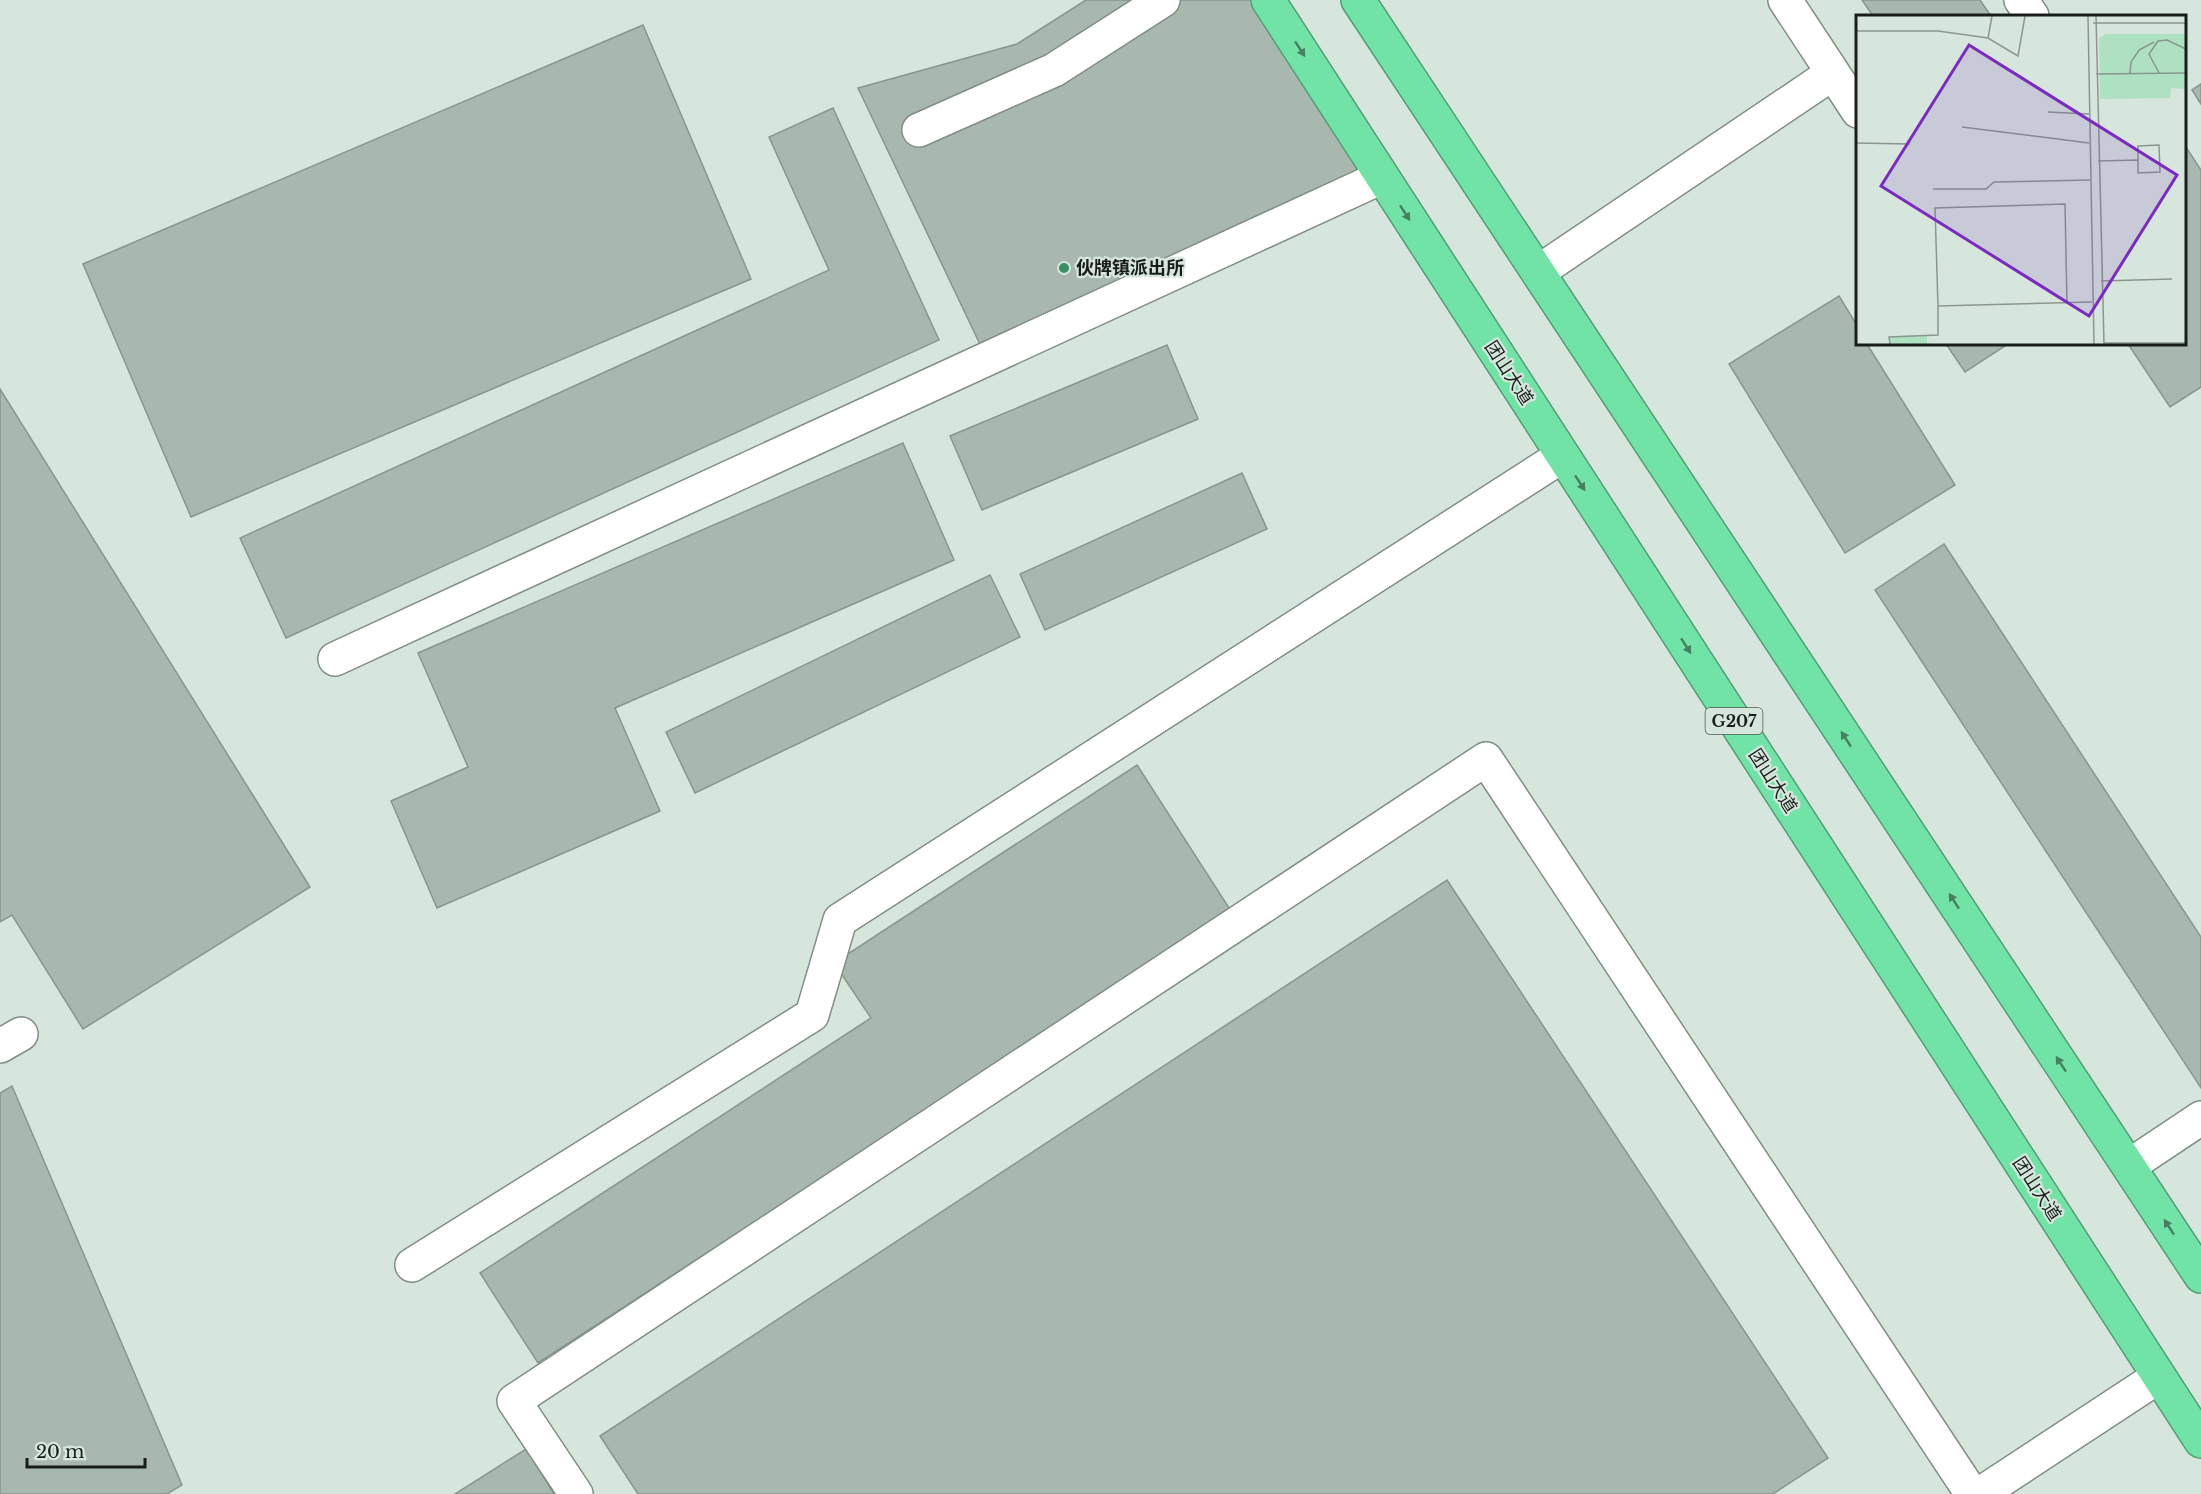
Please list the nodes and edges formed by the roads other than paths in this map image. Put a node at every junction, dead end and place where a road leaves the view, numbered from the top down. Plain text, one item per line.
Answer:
1 (1163, 0) edge
2 (1268, 0) edge
3 (1358, 0) edge
4 (1785, 0) edge
5 (2021, 0) edge
6 (2031, 15) edge
7 (1833, 74) junction
8 (1856, 109) edge
9 (919, 130) dead end
10 (1382, 177) junction
11 (1538, 272) junction
12 (1562, 456) junction
13 (334, 659) dead end
14 (2201, 1118) edge
15 (2128, 1166) junction
16 (412, 1265) dead end
17 (2201, 1276) edge
18 (2158, 1377) junction
19 (2201, 1441) edge
20 (576, 1494) edge
21 (1972, 1494) edge
22 (1980, 1494) edge

1 - 9 lane
2 -> 10 highway, 团山大道 / G207
3 - 11 highway
4 - 7 lane
5 - 6 lane
7 - 8 lane
7 - 11 lane
10 -> 12 highway, 团山大道 / G207
10 - 13 lane
15 -> 11 highway
12 - 16 lane
12 -> 18 highway, 团山大道 / G207
14 - 15 lane
17 -> 15 highway
18 - 19 highway, 团山大道 / G207
18 - 22 lane
20 - 21 lane

